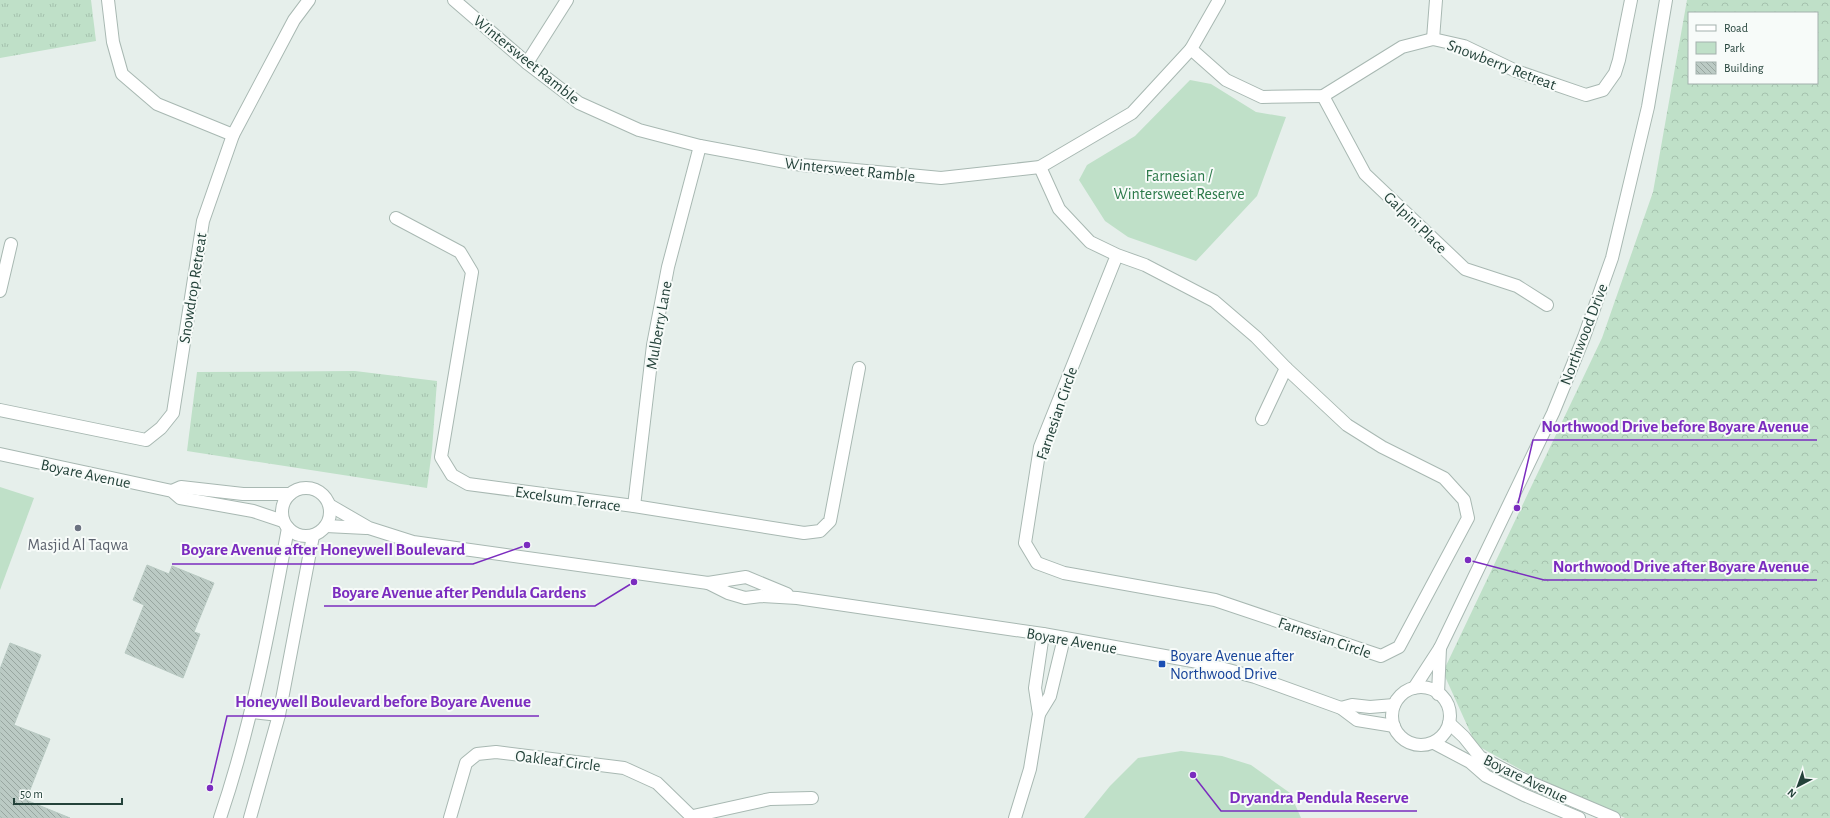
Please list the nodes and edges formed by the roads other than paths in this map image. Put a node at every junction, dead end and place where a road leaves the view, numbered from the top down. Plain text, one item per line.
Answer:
1 (108, 0) edge
2 (310, 0) edge
3 (454, 0) edge
4 (567, 0) edge
5 (1219, 0) edge
6 (1436, 0) edge
7 (1631, 0) edge
8 (1666, 0) edge
9 (1433, 39) junction
10 (1191, 50) junction
11 (527, 63) junction
12 (1323, 96) junction
13 (233, 136) junction
14 (700, 146) junction
15 (1040, 167) junction
16 (396, 218) dead end
17 (11, 244) dead end
18 (1117, 255) junction
19 (0, 291) edge
20 (1547, 305) dead end
21 (859, 368) dead end
22 (1286, 368) junction
23 (0, 410) edge
24 (1262, 419) dead end
25 (0, 454) edge
26 (172, 491) junction
27 (290, 494) junction
28 (331, 506) junction
29 (634, 506) junction
30 (285, 525) junction
31 (326, 526) junction
32 (370, 528) junction
33 (313, 536) junction
34 (708, 583) junction
35 (797, 598) junction
36 (1043, 634) junction
37 (1064, 638) junction
38 (1440, 648) junction
39 (1414, 688) junction
40 (1438, 694) junction
41 (1394, 705) junction
42 (1341, 708) junction
43 (251, 712) junction
44 (1039, 714) junction
45 (279, 716) junction
46 (1449, 723) junction
47 (1394, 726) junction
48 (1434, 743) junction
49 (812, 798) dead end
50 (693, 817) edge
51 (220, 818) edge
52 (250, 818) edge
53 (450, 818) edge
54 (1016, 818) edge
55 (1579, 818) edge
56 (1614, 818) edge

1 - 13 street
2 - 13 street, Snowdrop Retreat
3 - 11 street, Wintersweet Ramble
4 - 11 street
5 - 10 street, Wintersweet Ramble
6 - 9 street
7 - 9 street, Snowberry Retreat
8 - 38 street, Northwood Drive
9 - 12 street, Snowberry Retreat
10 - 12 street
10 - 15 street, Wintersweet Ramble
11 - 14 street, Wintersweet Ramble
12 - 20 street, Galpini Place
13 - 23 street, Snowdrop Retreat
14 - 15 street, Wintersweet Ramble
14 - 29 street, Mulberry Lane
15 - 18 street, Farnesian Circle
16 - 29 street, Excelsum Terrace
17 - 19 street
18 - 22 street, Farnesian Circle
18 - 22 street, Farnesian Circle
21 - 29 street, Excelsum Terrace
22 - 24 street
25 - 26 street, Boyare Avenue
26 - 27 street, Boyare Avenue
26 - 30 street, Boyare Avenue
27 - 28 street
27 - 30 street
28 - 31 street
28 - 32 street, Boyare Avenue
30 - 33 street
30 - 43 street
31 - 32 street, Boyare Avenue
31 - 33 street
32 - 34 street, Boyare Avenue
33 - 45 street
34 - 35 street, Boyare Avenue
34 - 35 street, Boyare Avenue
35 - 36 street, Boyare Avenue
36 - 37 street, Boyare Avenue
36 - 44 street
37 - 42 street, Boyare Avenue
37 - 44 street
38 - 39 street, Northwood Drive
38 - 40 street, Northwood Drive
39 - 40 street
39 - 41 street
40 - 46 street
41 - 42 street, Boyare Avenue
41 - 47 street
42 - 47 street, Boyare Avenue
43 - 45 street
43 - 51 street
44 - 54 street
45 - 52 street
46 - 48 street
46 - 56 street, Boyare Avenue
47 - 48 street
48 - 55 street, Boyare Avenue
49 - 50 street
50 - 53 street, Oakleaf Circle

